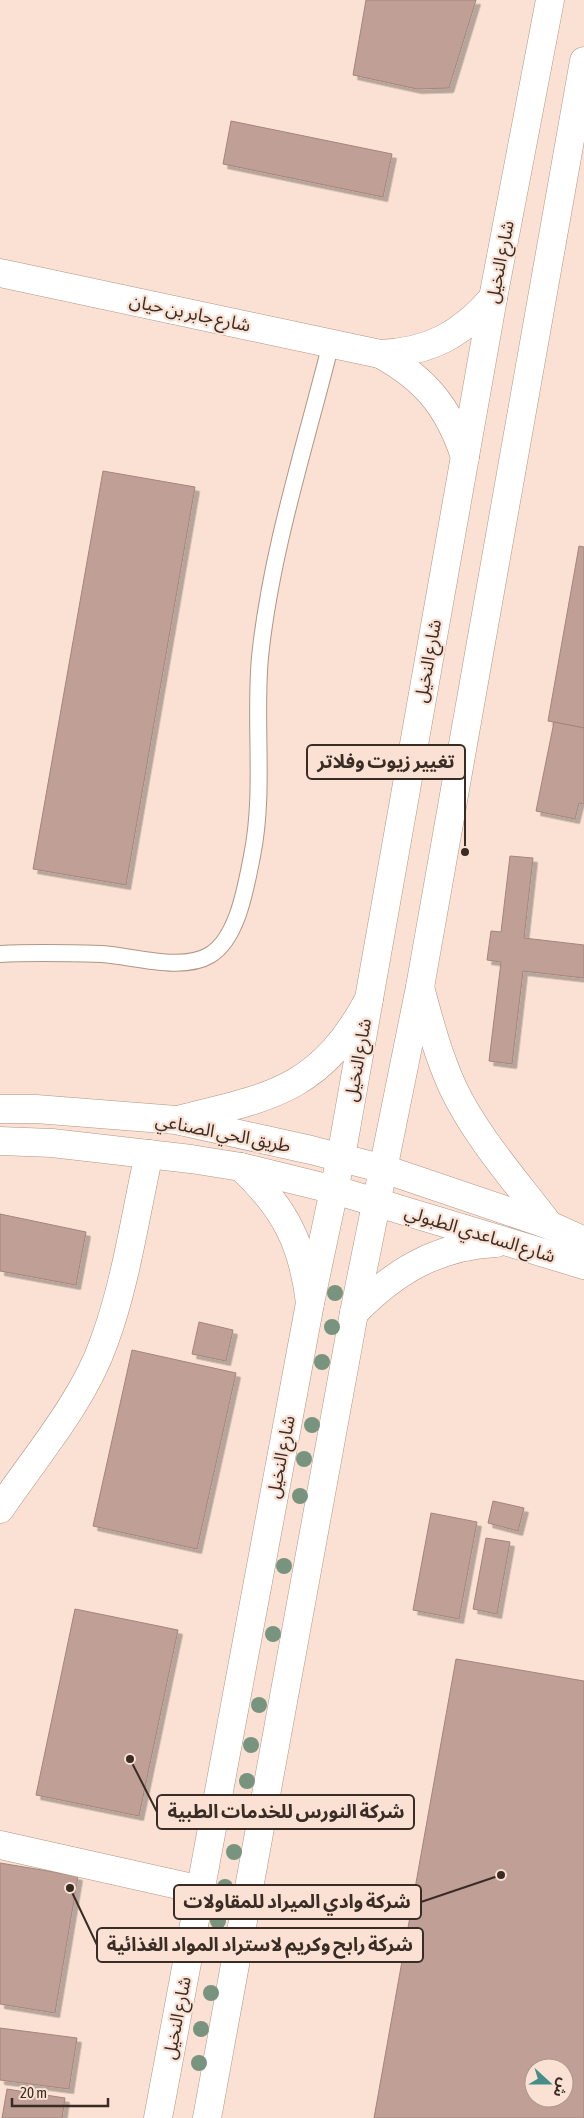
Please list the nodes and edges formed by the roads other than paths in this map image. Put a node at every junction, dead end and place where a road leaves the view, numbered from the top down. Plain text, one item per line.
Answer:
1 (550, 0) edge
2 (584, 61) edge
3 (0, 273) edge
4 (493, 298) junction
5 (331, 343) junction
6 (380, 354) junction
7 (464, 457) junction
8 (0, 954) edge
9 (420, 987) junction
10 (368, 1000) junction
11 (0, 1109) edge
12 (176, 1120) junction
13 (0, 1141) edge
14 (149, 1154) junction
15 (341, 1157) junction
16 (241, 1167) junction
17 (384, 1169) junction
18 (335, 1190) junction
19 (377, 1202) junction
20 (549, 1225) junction
21 (584, 1241) edge
22 (506, 1242) junction
23 (584, 1265) edge
24 (310, 1304) junction
25 (354, 1313) junction
26 (0, 1509) edge
27 (0, 1845) edge
28 (201, 1890) junction
29 (158, 2118) edge
30 (207, 2118) edge

1 - 4 main road, شارع النخيل
2 - 9 main road
3 - 5 main road, شارع جابر بن حيان
4 - 6 main road
4 - 7 main road, شارع النخيل
5 - 6 main road, شارع جابر بن حيان
5 - 8 lane
6 - 7 main road
7 - 10 main road, شارع النخيل
9 - 17 main road
9 - 20 main road
10 - 12 main road
10 - 15 main road, شارع النخيل
11 - 12 main road, طريق الحي الصناعي
12 - 15 main road, طريق الحي الصناعي
13 - 14 main road, طريق الحي الصناعي
14 - 16 main road, طريق الحي الصناعي
14 - 26 main road
15 - 17 main road, طريق الحي الصناعي
15 - 18 main road, شارع النخيل
16 - 18 main road, طريق الحي الصناعي
16 - 24 main road
17 - 19 main road
17 - 20 main road, شارع الساعدي الطبولي
18 - 19 main road, طريق الحي الصناعي
18 - 24 main road, شارع النخيل
19 - 22 main road, شارع الساعدي الطبولي
19 - 25 main road
20 - 21 main road, شارع الساعدي الطبولي
22 - 23 main road, شارع الساعدي الطبولي
22 - 25 main road
24 - 28 main road, شارع النخيل
25 - 30 main road
27 - 28 main road
28 - 29 main road, شارع النخيل

